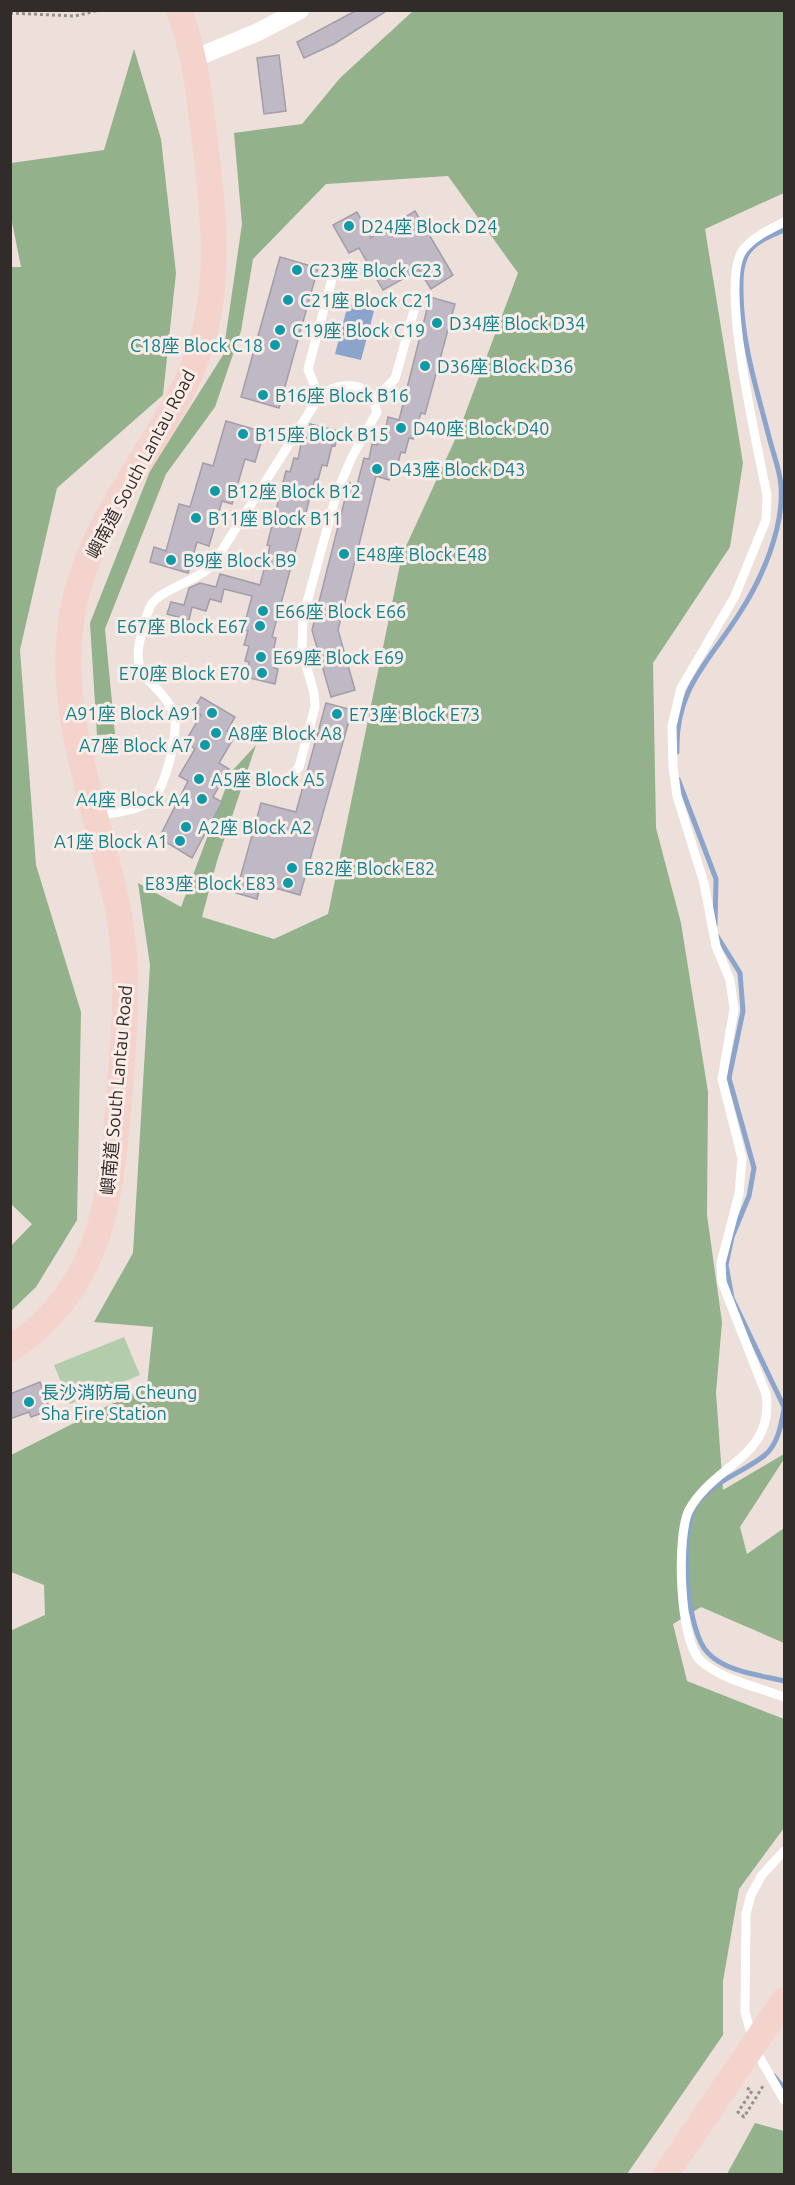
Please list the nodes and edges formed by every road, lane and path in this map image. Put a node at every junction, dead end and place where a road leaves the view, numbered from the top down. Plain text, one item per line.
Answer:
1 (100, 10) edge
2 (179, 10) edge
3 (300, 10) edge
4 (10, 13) edge
5 (193, 59) junction
6 (784, 222) edge
7 (333, 275) dead end
8 (416, 303) dead end
9 (319, 397) junction
10 (375, 399) junction
11 (287, 781) dead end
12 (96, 816) junction
13 (10, 1349) edge
14 (784, 1697) edge
15 (784, 1851) edge
16 (781, 2005) edge
17 (770, 2076) junction
18 (740, 2080) junction
19 (784, 2100) edge
20 (666, 2175) edge

1 - 4 path
2 - 5 main road, 嶼南道 South Lantau Road
3 - 5 street
5 - 12 main road, 嶼南道 South Lantau Road
6 - 14 lane
7 - 9 lane
8 - 10 lane
9 - 10 lane
9 - 12 lane
10 - 11 lane
12 - 13 main road, 嶼南道 South Lantau Road
15 - 17 lane
16 - 18 main road
17 - 18 path
17 - 19 lane
18 - 20 main road

